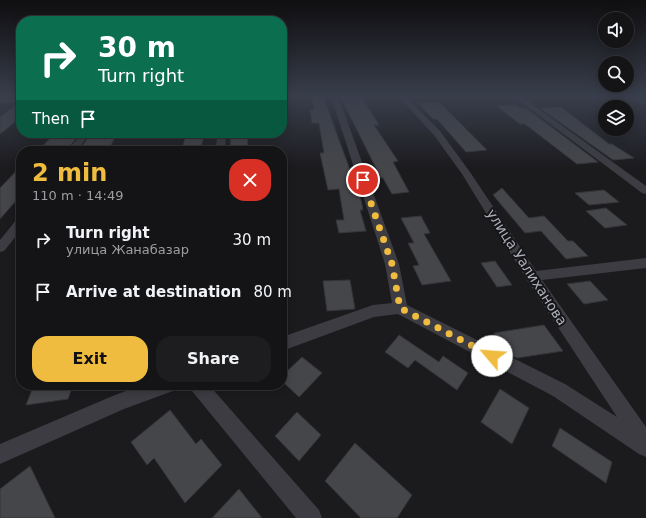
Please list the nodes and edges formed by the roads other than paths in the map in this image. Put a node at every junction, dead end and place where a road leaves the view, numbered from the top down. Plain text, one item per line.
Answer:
1 (342, 120) edge
2 (425, 120) edge
3 (549, 120) edge
4 (82, 138) edge
5 (76, 146) edge
6 (646, 191) edge
7 (16, 228) edge
8 (0, 248) edge
9 (646, 263) edge
10 (532, 276) junction
11 (400, 308) junction
12 (287, 342) edge
13 (153, 390) edge
14 (202, 390) edge
15 (646, 446) edge
16 (0, 454) edge
17 (311, 518) edge

1 - 11 street
2 - 10 street, улица Уалиханова
3 - 6 street
4 - 5 street
7 - 8 street
9 - 10 street
10 - 15 street, улица Уалиханова
11 - 12 street
11 - 15 street
13 - 16 street
14 - 17 street

